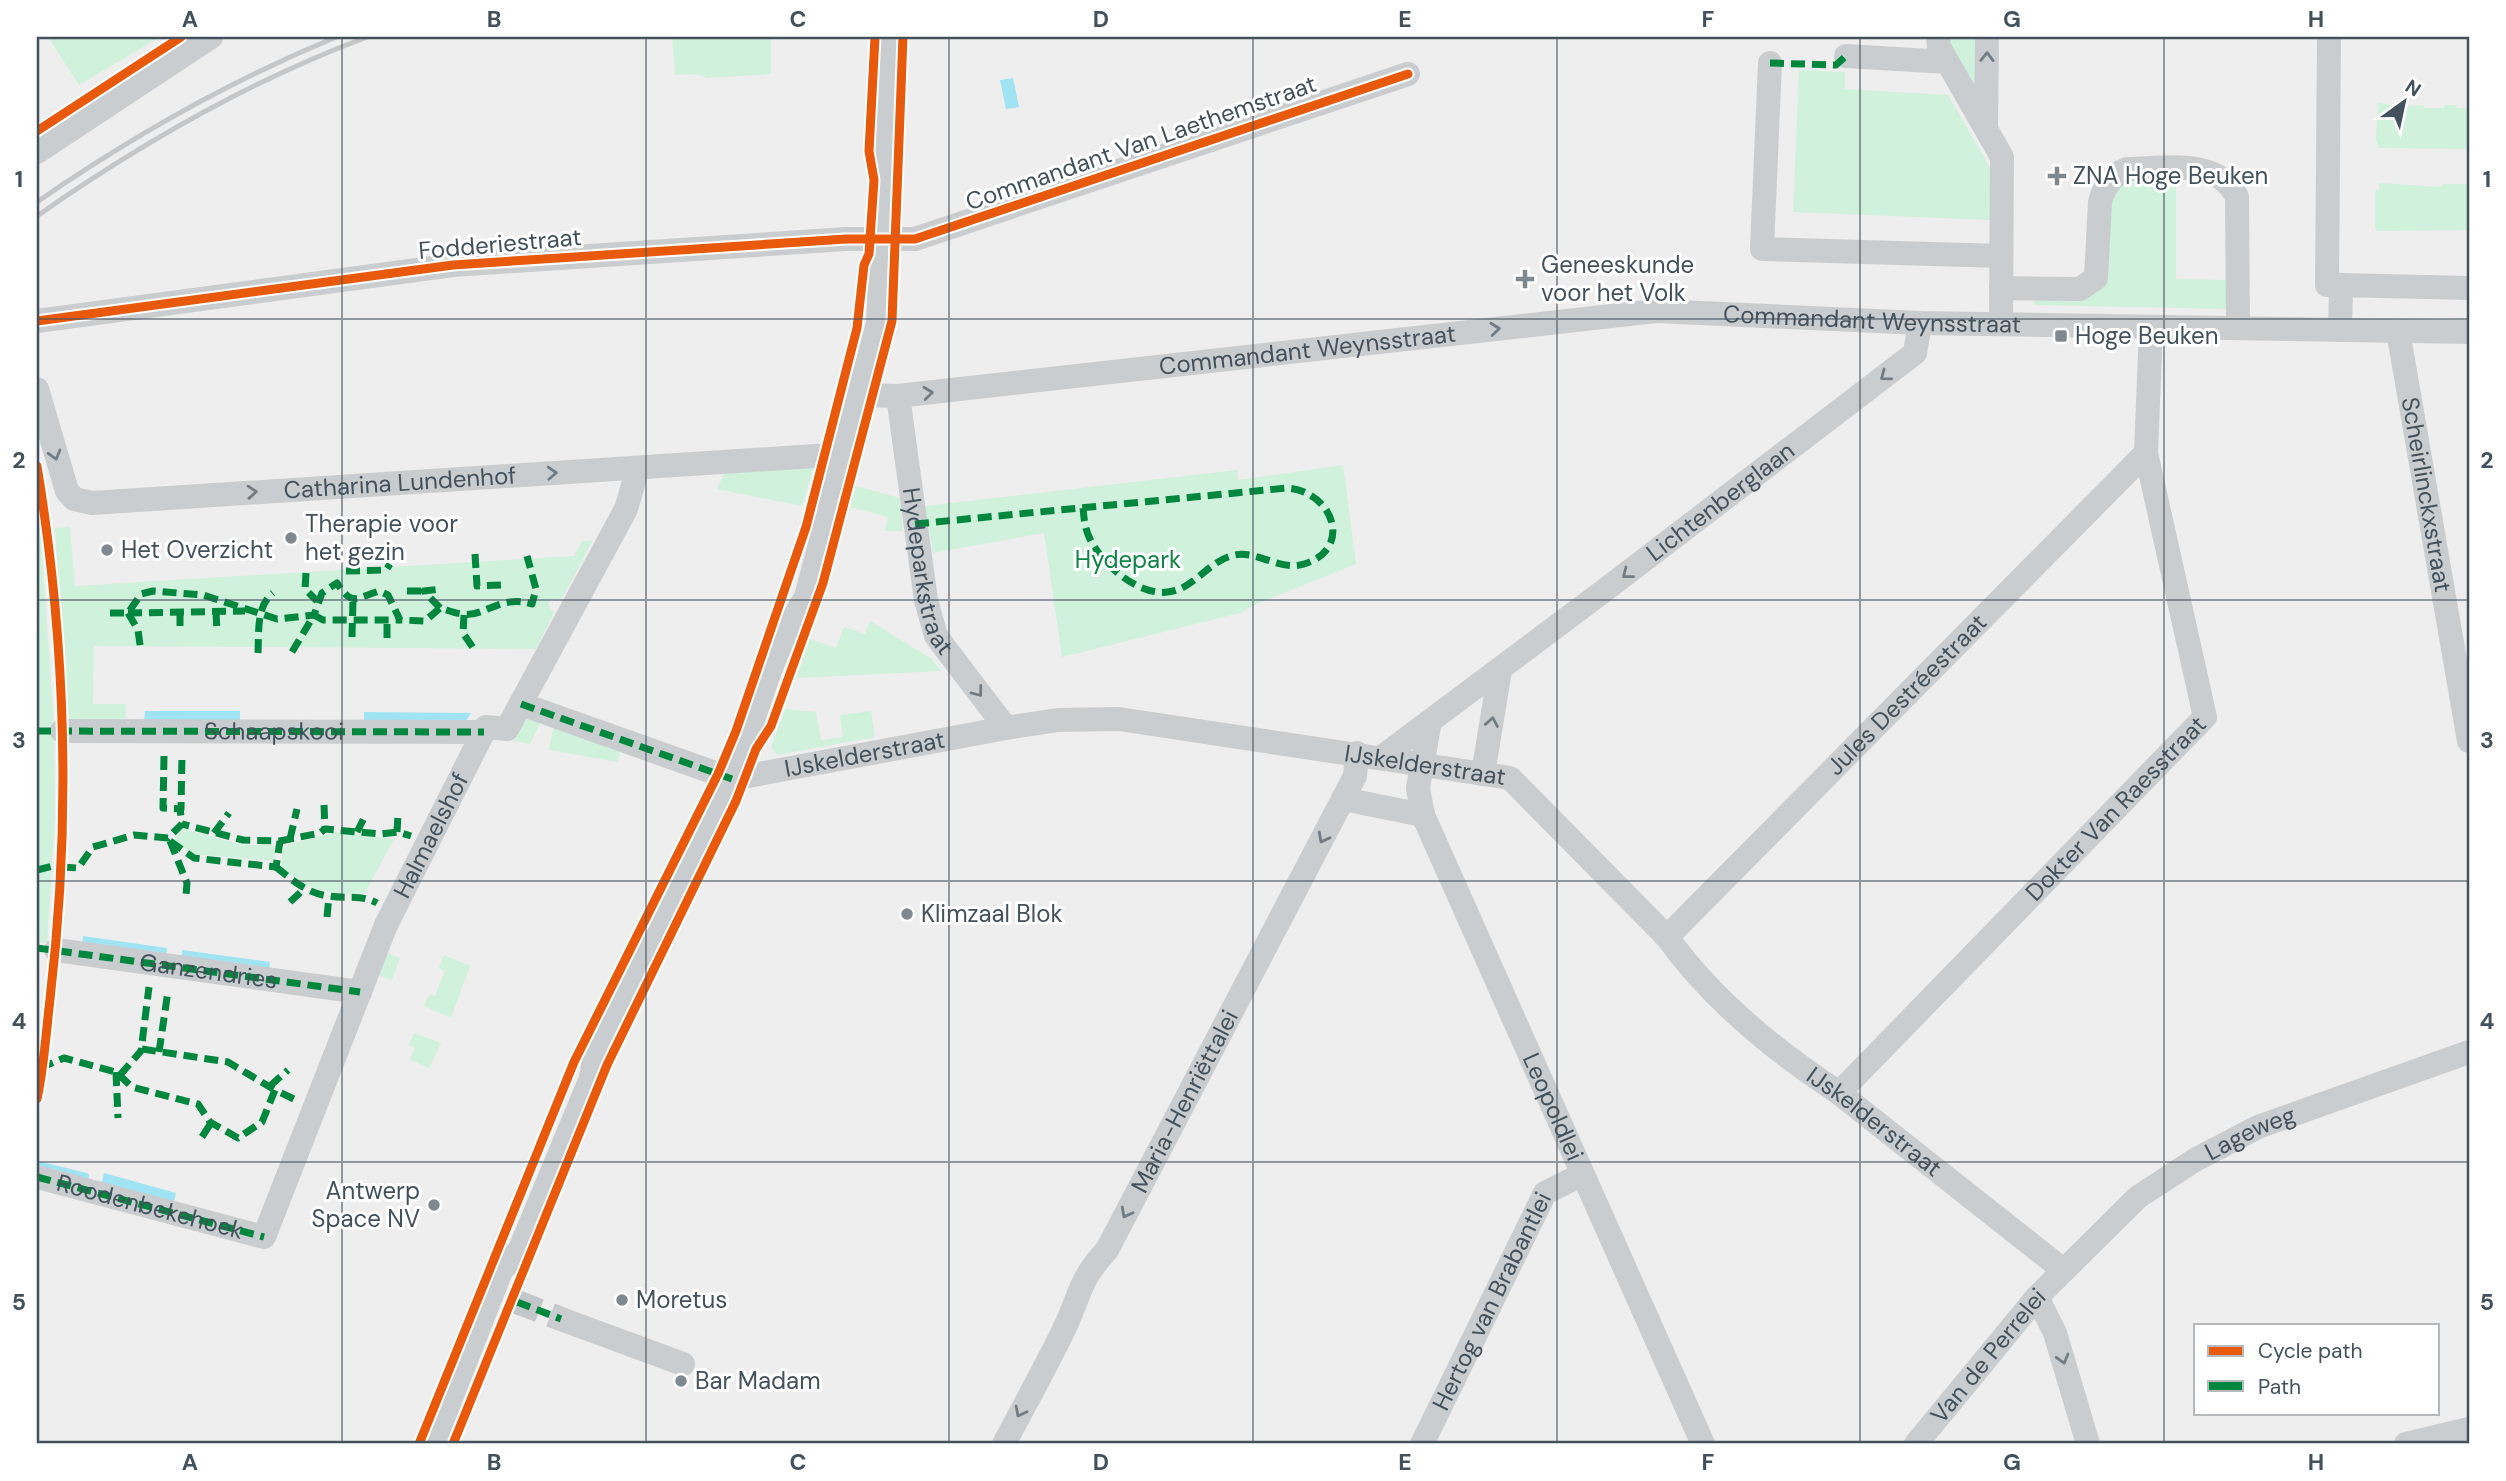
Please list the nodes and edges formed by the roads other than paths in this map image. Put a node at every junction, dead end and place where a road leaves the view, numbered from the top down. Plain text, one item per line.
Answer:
1 (211, 37) edge
2 (891, 37) edge
3 (1938, 37) edge
4 (1987, 37) edge
5 (2329, 37) edge
6 (1846, 56) dead end
7 (1947, 62) junction
8 (1770, 63) dead end
9 (1408, 74) dead end
10 (1986, 127) junction
11 (37, 152) edge
12 (884, 241) junction
13 (2001, 256) junction
14 (2341, 285) junction
15 (2001, 288) junction
16 (2469, 288) edge
17 (37, 321) edge
18 (1920, 323) junction
19 (2001, 324) junction
20 (2151, 327) junction
21 (2238, 328) junction
22 (2340, 330) junction
23 (2398, 331) junction
24 (2469, 332) edge
25 (37, 389) edge
26 (860, 396) junction
27 (898, 396) junction
28 (2146, 453) junction
29 (845, 454) junction
30 (638, 468) junction
31 (1500, 670) junction
32 (521, 704) junction
33 (1430, 721) junction
34 (1006, 728) junction
35 (62, 731) dead end
36 (484, 732) junction
37 (2469, 741) edge
38 (1357, 753) junction
39 (1381, 757) junction
40 (1422, 764) junction
41 (1483, 774) junction
42 (732, 779) junction
43 (1343, 799) junction
44 (1423, 815) junction
45 (1667, 937) junction
46 (56, 950) dead end
47 (360, 992) junction
48 (2469, 1052) edge
49 (1839, 1093) junction
50 (1581, 1175) junction
51 (37, 1177) edge
52 (264, 1237) joint
53 (2062, 1269) junction
54 (2037, 1297) junction
55 (561, 1318) tunnel mouth
56 (683, 1364) dead end
57 (2469, 1429) edge
58 (433, 1444) edge
59 (1004, 1444) edge
60 (1422, 1444) edge
61 (1703, 1444) edge
62 (1916, 1444) edge
63 (2088, 1444) edge
64 (2406, 1444) edge

1 - 11 street
2 - 12 street
3 - 7 street
10 -> 4 street
5 - 14 street
6 - 7 street
7 - 10 street
8 - 13 street
9 - 12 street, Commandant Van Laethemstraat
10 - 13 street
12 - 17 street, Fodderiestraat
12 - 26 street
13 - 15 street
14 - 16 street
14 - 22 street
15 - 19 street
15 - 21 street
18 - 19 street, Commandant Weynsstraat
27 -> 18 street, Commandant Weynsstraat
18 -> 31 street, Lichtenberglaan
19 - 20 street, Commandant Weynsstraat
20 - 21 street, Commandant Weynsstraat
20 - 28 street, Dokter Van Raesstraat
21 - 22 street, Commandant Weynsstraat
22 - 23 street, Commandant Weynsstraat
23 - 24 street, Commandant Weynsstraat
23 - 37 street, Scheirlinckxstraat
25 -> 30 street, Catharina Lundenhof
26 - 27 street, Commandant Weynsstraat
26 - 29 street
27 -> 34 street, Hydeparkstraat
28 - 45 street, Jules Destréestraat
28 - 49 street, Dokter Van Raesstraat
29 - 30 street, Catharina Lundenhof
29 - 42 street
30 - 32 street
31 - 33 street, Lichtenberglaan
41 -> 31 street
32 - 36 street
32 - 42 street
33 - 39 street, Lichtenberglaan
33 - 40 street
34 - 38 street, IJskelderstraat
34 - 42 street, IJskelderstraat
35 - 36 street, Schaapskooi
36 - 47 street, Halmaelshof
38 - 39 street, IJskelderstraat
38 - 43 street, Maria-Henriëttalei
39 - 40 street, IJskelderstraat
40 - 41 street, IJskelderstraat
40 - 44 street, Leopoldlei
41 - 45 street, IJskelderstraat
42 - 58 street
43 - 44 street
43 -> 59 street, Maria-Henriëttalei
44 - 50 street, Leopoldlei
45 - 49 street, IJskelderstraat
46 - 47 street, Ganzendries
47 - 52 street, Halmaelshof
48 - 53 street, Lageweg
49 - 53 street, IJskelderstraat
50 - 60 street, Hertog van Brabantlei
50 - 61 street, Leopoldlei
51 - 52 street, Roodenbekehoek
53 - 54 street, Van de Perrelei
54 - 62 street, Van de Perrelei
54 -> 63 street
55 - 56 street
57 - 64 street

